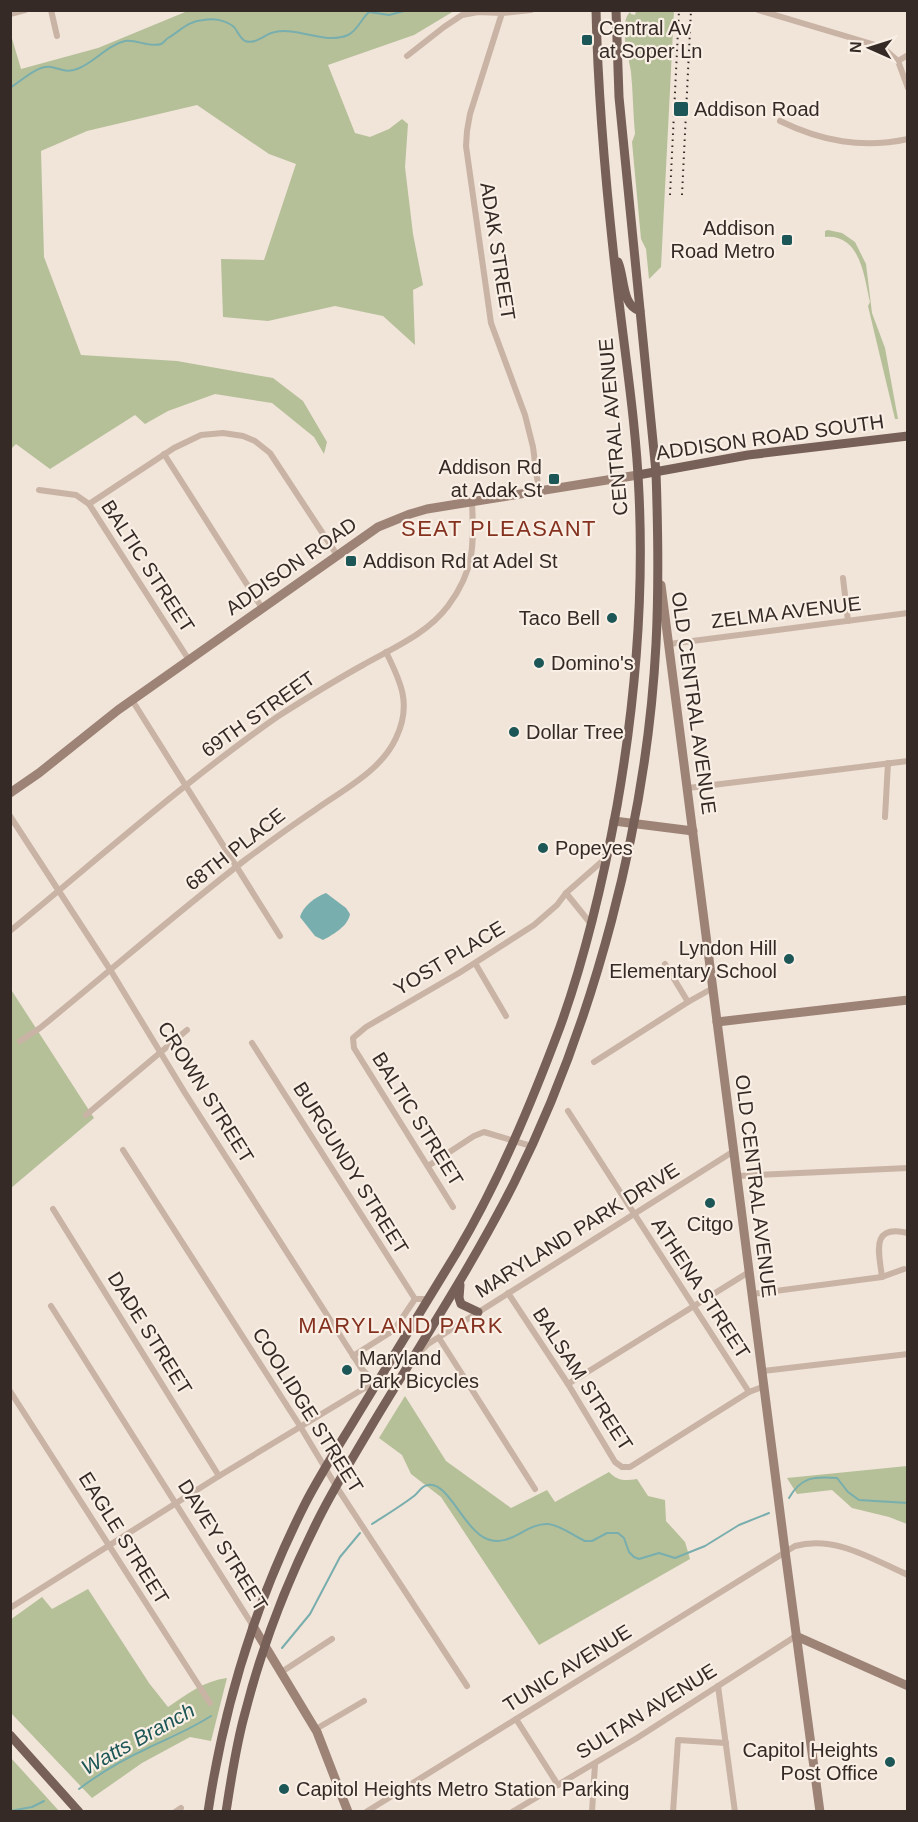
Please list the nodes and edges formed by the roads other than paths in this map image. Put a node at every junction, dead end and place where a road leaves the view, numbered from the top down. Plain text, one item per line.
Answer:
1 (25, 10) edge
2 (51, 10) edge
3 (531, 10) edge
4 (596, 10) edge
5 (616, 10) edge
6 (758, 10) edge
7 (10, 14) edge
8 (502, 14) junction
9 (57, 36) dead end
10 (908, 55) edge
11 (407, 56) dead end
12 (898, 61) junction
13 (908, 88) edge
14 (780, 121) dead end
15 (908, 139) edge
16 (613, 252) junction
17 (640, 311) junction
18 (908, 436) edge
19 (164, 454) junction
20 (656, 472) junction
21 (638, 475) junction
22 (39, 490) dead end
23 (540, 492) junction
24 (472, 502) junction
25 (89, 504) junction
26 (337, 555) junction
27 (657, 564) junction
28 (843, 578) dead end
29 (262, 608) junction
30 (908, 613) edge
31 (848, 621) junction
32 (669, 644) junction
33 (386, 652) junction
34 (189, 660) junction
35 (132, 700) junction
36 (908, 761) edge
37 (888, 763) junction
38 (186, 785) junction
39 (688, 788) junction
40 (10, 793) edge
41 (10, 816) edge
42 (885, 817) dead end
43 (614, 820) junction
44 (633, 823) junction
45 (693, 831) junction
46 (608, 857) junction
47 (236, 867) junction
48 (60, 890) junction
49 (566, 892) junction
50 (591, 924) junction
51 (10, 931) edge
52 (280, 936) dead end
53 (475, 963) junction
54 (665, 964) dead end
55 (111, 971) junction
56 (713, 988) junction
57 (908, 1000) edge
58 (688, 1002) junction
59 (507, 1016) dead end
60 (717, 1022) junction
61 (187, 1030) dead end
62 (20, 1041) dead end
63 (252, 1043) dead end
64 (354, 1048) joint
65 (162, 1053) junction
66 (594, 1062) dead end
67 (568, 1111) dead end
68 (86, 1115) dead end
69 (513, 1139) junction
70 (531, 1146) junction
71 (123, 1149) dead end
72 (734, 1151) junction
73 (428, 1166) junction
74 (908, 1167) edge
75 (737, 1176) junction
76 (453, 1207) dead end
77 (53, 1209) dead end
78 (634, 1213) junction
79 (908, 1233) edge
80 (904, 1269) dead end
81 (749, 1272) junction
82 (882, 1277) junction
83 (460, 1282) junction
84 (508, 1293) junction
85 (752, 1294) junction
86 (414, 1299) junction
87 (428, 1299) junction
88 (51, 1306) dead end
89 (693, 1306) junction
90 (478, 1312) junction
91 (439, 1338) junction
92 (908, 1354) edge
93 (353, 1356) junction
94 (410, 1362) junction
95 (763, 1371) junction
96 (376, 1384) junction
97 (568, 1384) junction
98 (765, 1386) junction
99 (10, 1391) edge
100 (749, 1392) junction
101 (300, 1426) junction
102 (325, 1468) junction
103 (219, 1476) junction
104 (336, 1486) junction
105 (535, 1489) dead end
106 (176, 1503) junction
107 (109, 1545) junction
108 (784, 1551) junction
109 (908, 1575) edge
110 (10, 1608) edge
111 (253, 1626) junction
112 (796, 1636) junction
113 (332, 1639) dead end
114 (265, 1647) junction
115 (280, 1672) junction
116 (467, 1686) dead end
117 (718, 1686) junction
118 (908, 1686) edge
119 (364, 1701) dead end
120 (210, 1702) dead end
121 (516, 1719) junction
122 (316, 1729) junction
123 (12, 1736) edge
124 (726, 1743) junction
125 (594, 1764) junction
126 (558, 1785) junction
127 (79, 1812) edge
128 (207, 1812) edge
129 (226, 1812) edge
130 (348, 1812) edge
131 (366, 1812) edge
132 (512, 1812) edge
133 (592, 1812) edge
134 (673, 1812) edge
135 (735, 1812) edge
136 (820, 1812) edge

1 - 7 street
2 - 9 street
3 - 8 street
4 - 16 main road, CENTRAL AVENUE
5 - 17 main road, CENTRAL AVENUE
6 - 12 street
8 - 11 street
8 - 23 street, ADAK STREET
10 - 12 street
12 - 13 street
14 - 15 street
16 - 17 main road
16 - 21 main road, CENTRAL AVENUE
17 - 20 main road, CENTRAL AVENUE
18 - 20 main road, ADDISON ROAD SOUTH
19 - 25 street
19 - 26 street
19 - 29 street
20 - 21 main road, ADDISON ROAD SOUTH
20 - 27 main road, CENTRAL AVENUE
21 - 23 main road, ADDISON ROAD
21 - 43 main road, CENTRAL AVENUE
22 - 25 street, BALTIC STREET
23 - 24 main road, ADDISON ROAD
24 - 26 main road, ADDISON ROAD
24 - 33 street, 69TH STREET
25 - 34 street, BALTIC STREET
26 - 29 main road, ADDISON ROAD
27 - 32 main road, OLD CENTRAL AVENUE
27 - 44 main road, CENTRAL AVENUE
28 - 31 street
29 - 34 main road, ADDISON ROAD
30 - 31 street, ZELMA AVENUE
31 - 32 street, ZELMA AVENUE
32 - 39 main road, OLD CENTRAL AVENUE
33 - 38 street, 69TH STREET
33 - 47 street, 68TH PLACE
34 - 35 main road, ADDISON ROAD
35 - 38 street
35 - 40 main road, ADDISON ROAD
36 - 37 street
37 - 39 street
37 - 42 street
38 - 47 street
38 - 48 street, 69TH STREET
39 - 45 main road, OLD CENTRAL AVENUE
41 - 48 street, CROWN STREET
43 - 44 main road
43 - 46 main road, CENTRAL AVENUE
44 - 45 main road
44 - 70 main road, CENTRAL AVENUE
45 - 56 main road, OLD CENTRAL AVENUE
46 - 49 street, YOST PLACE
46 - 50 main road, CENTRAL AVENUE
47 - 52 street
47 - 55 street, 68TH PLACE
48 - 51 street, 69TH STREET
48 - 55 street, CROWN STREET
49 - 50 street
49 - 53 street, YOST PLACE
50 - 69 main road, CENTRAL AVENUE
53 - 59 street
53 - 64 street, YOST PLACE
54 - 58 street
55 - 62 street, 68TH PLACE
55 - 65 street, CROWN STREET
56 - 58 street
56 - 60 main road, OLD CENTRAL AVENUE
57 - 60 main road
58 - 66 street
60 - 72 main road, OLD CENTRAL AVENUE
61 - 65 street
63 - 86 street, BURGUNDY STREET
64 - 73 street, BALTIC STREET
65 - 68 street
65 - 93 street, CROWN STREET
67 - 78 street, ATHENA STREET
69 - 70 street
69 - 73 street
69 - 87 main road, CENTRAL AVENUE
70 - 83 main road, CENTRAL AVENUE
71 - 101 street, COOLIDGE STREET
72 - 75 main road, OLD CENTRAL AVENUE
72 - 78 street, MARYLAND PARK DRIVE
73 - 76 street, BALTIC STREET
74 - 75 street
75 - 81 main road, OLD CENTRAL AVENUE
77 - 103 street, DADE STREET
78 - 84 street, MARYLAND PARK DRIVE
78 - 89 street, ATHENA STREET
79 - 82 street
80 - 82 street
81 - 85 main road, OLD CENTRAL AVENUE
81 - 89 street
82 - 85 street
83 - 90 main road
83 - 94 main road, CENTRAL AVENUE
84 - 90 street, MARYLAND PARK DRIVE
84 - 97 street, BALSAM STREET
85 - 95 main road, OLD CENTRAL AVENUE
86 - 87 street
86 - 93 street
87 - 96 main road, CENTRAL AVENUE
88 - 106 street, DAVEY STREET
89 - 97 street
89 - 100 street, ATHENA STREET
90 - 91 street, MARYLAND PARK DRIVE
91 - 94 street, MARYLAND PARK DRIVE
91 - 105 street
92 - 95 street
93 - 96 street, CROWN STREET
94 - 104 main road, CENTRAL AVENUE
95 - 98 main road, OLD CENTRAL AVENUE
96 - 101 street
96 - 102 main road, CENTRAL AVENUE
97 - 100 street, BALSAM STREET
98 - 100 street
98 - 108 main road, OLD CENTRAL AVENUE
99 - 107 street, EAGLE STREET
101 - 102 street, COOLIDGE STREET
101 - 103 street
102 - 104 street, COOLIDGE STREET
102 - 111 main road, CENTRAL AVENUE
103 - 106 street
104 - 114 main road, CENTRAL AVENUE
104 - 116 street, COOLIDGE STREET
106 - 107 street
106 - 111 street, DAVEY STREET
107 - 110 street
107 - 120 street, EAGLE STREET
108 - 109 street, TUNIC AVENUE
108 - 112 main road, OLD CENTRAL AVENUE
108 - 121 street, TUNIC AVENUE
111 - 114 main road, DAVEY STREET
111 - 128 main road, CENTRAL AVENUE
112 - 117 street, SULTAN AVENUE
112 - 118 main road
112 - 136 main road, OLD CENTRAL AVENUE
113 - 115 street
114 - 115 main road, DAVEY STREET
114 - 129 main road, CENTRAL AVENUE
115 - 122 main road, DAVEY STREET
117 - 124 street
117 - 125 street, SULTAN AVENUE
119 - 122 street
121 - 126 street
121 - 131 street, TUNIC AVENUE
122 - 130 main road, DAVEY STREET
123 - 127 main road
124 - 134 street
124 - 135 street
125 - 126 street, SULTAN AVENUE
125 - 133 street
126 - 132 street, SULTAN AVENUE

